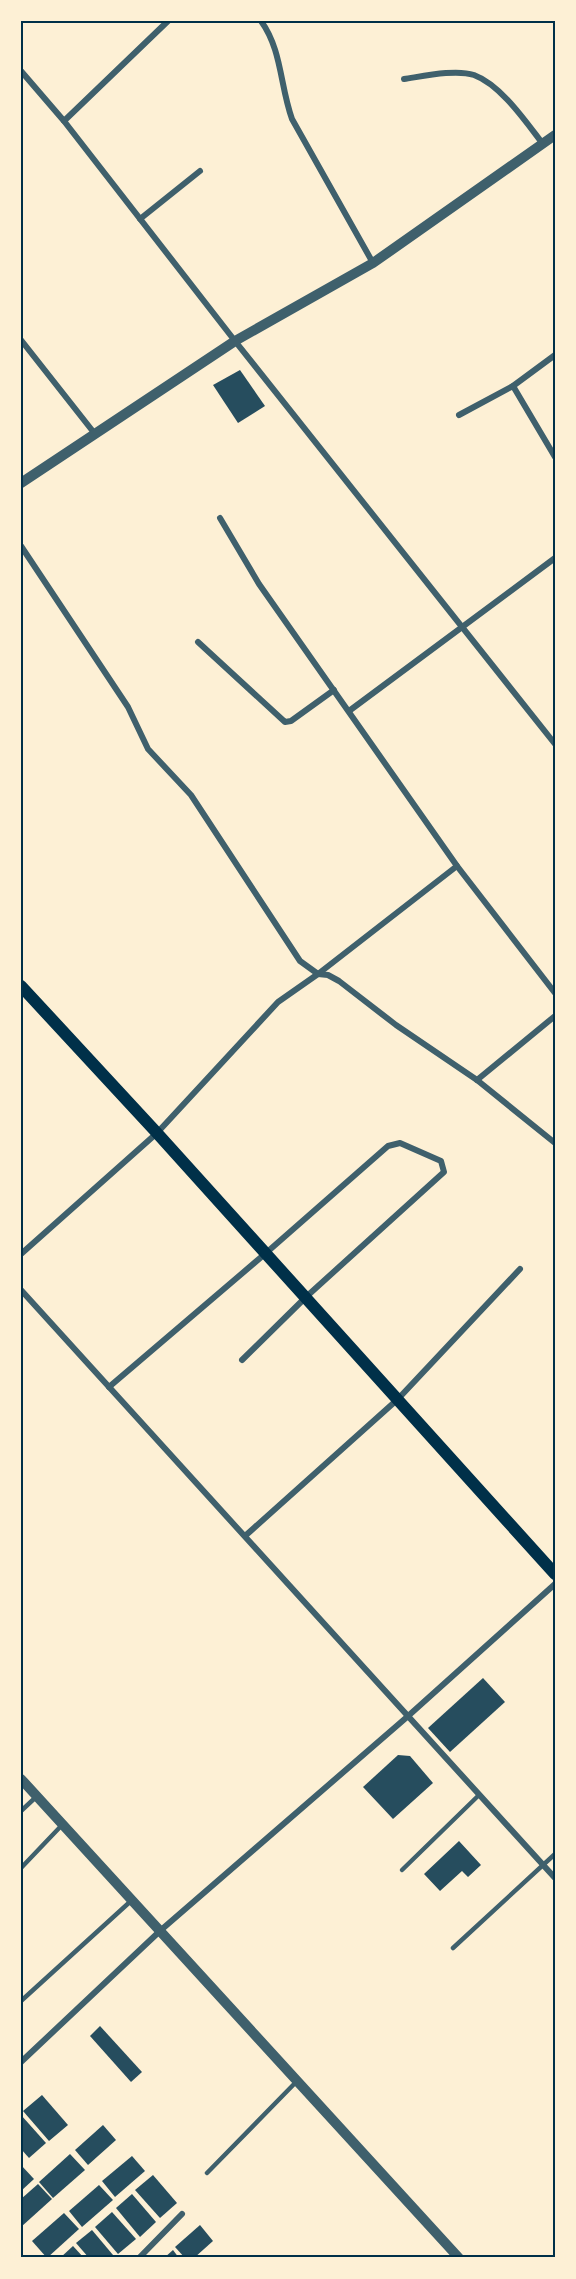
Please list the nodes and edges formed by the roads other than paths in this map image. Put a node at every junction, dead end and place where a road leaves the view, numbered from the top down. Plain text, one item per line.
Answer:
1 (168, 21) edge
2 (261, 21) edge
3 (21, 71) edge
4 (404, 79) dead end
5 (64, 121) junction
6 (555, 135) edge
7 (543, 144) junction
8 (200, 171) dead end
9 (140, 219) junction
10 (373, 263) junction
11 (21, 340) edge
12 (235, 341) junction
13 (555, 355) edge
14 (513, 386) junction
15 (459, 415) dead end
16 (95, 435) junction
17 (555, 457) edge
18 (21, 483) edge
19 (220, 518) dead end
20 (21, 546) edge
21 (555, 558) edge
22 (462, 626) junction
23 (198, 642) dead end
24 (334, 690) junction
25 (349, 711) junction
26 (555, 744) edge
27 (457, 866) junction
28 (318, 974) junction
29 (21, 986) edge
30 (555, 993) edge
31 (555, 1016) edge
32 (477, 1080) junction
33 (158, 1133) junction
34 (555, 1143) edge
35 (266, 1253) junction
36 (21, 1254) edge
37 (520, 1269) dead end
38 (21, 1290) edge
39 (306, 1297) junction
40 (242, 1360) dead end
41 (109, 1387) junction
42 (398, 1399) junction
43 (244, 1536) junction
44 (555, 1574) edge
45 (555, 1584) edge
46 (407, 1717) junction
47 (21, 1779) edge
48 (479, 1795) junction
49 (36, 1797) junction
50 (21, 1811) edge
51 (62, 1825) junction
52 (555, 1854) edge
53 (543, 1865) junction
54 (21, 1868) edge
55 (402, 1870) dead end
56 (555, 1878) edge
57 (132, 1900) junction
58 (161, 1930) junction
59 (453, 1948) dead end
60 (21, 2001) edge
61 (21, 2062) edge
62 (298, 2080) junction
63 (207, 2173) dead end
64 (183, 2214) dead end
65 (139, 2258) edge
66 (459, 2258) edge

1 - 5 street
2 - 10 street
3 - 5 street
4 - 7 street
5 - 9 street
6 - 7 street
7 - 10 street
8 - 9 street
9 - 12 street
10 - 12 street
11 - 16 street
12 - 16 street
12 - 22 street
13 - 14 street
14 - 15 street
14 - 17 street
16 - 18 street
19 - 24 street
20 - 28 street
21 - 22 street
22 - 25 street
22 - 26 street
23 - 24 street
24 - 25 street
25 - 27 street
27 - 28 street
27 - 30 street
28 - 32 street
28 - 33 street
29 - 33 main road
31 - 32 street
32 - 34 street
33 - 35 main road
33 - 36 street
35 - 39 main road
35 - 39 street
35 - 41 street
37 - 42 street
38 - 41 street
39 - 40 street
39 - 42 main road
41 - 43 street
42 - 43 street
42 - 44 main road
43 - 46 street
45 - 46 street
46 - 48 street
46 - 58 street
47 - 49 street
48 - 53 street
48 - 55 lane
49 - 50 lane
49 - 51 street
51 - 54 lane
51 - 57 street
52 - 53 lane
53 - 56 street
53 - 59 lane
57 - 58 street
57 - 60 lane
58 - 61 street
58 - 62 street
62 - 63 lane
62 - 66 street
64 - 65 street

